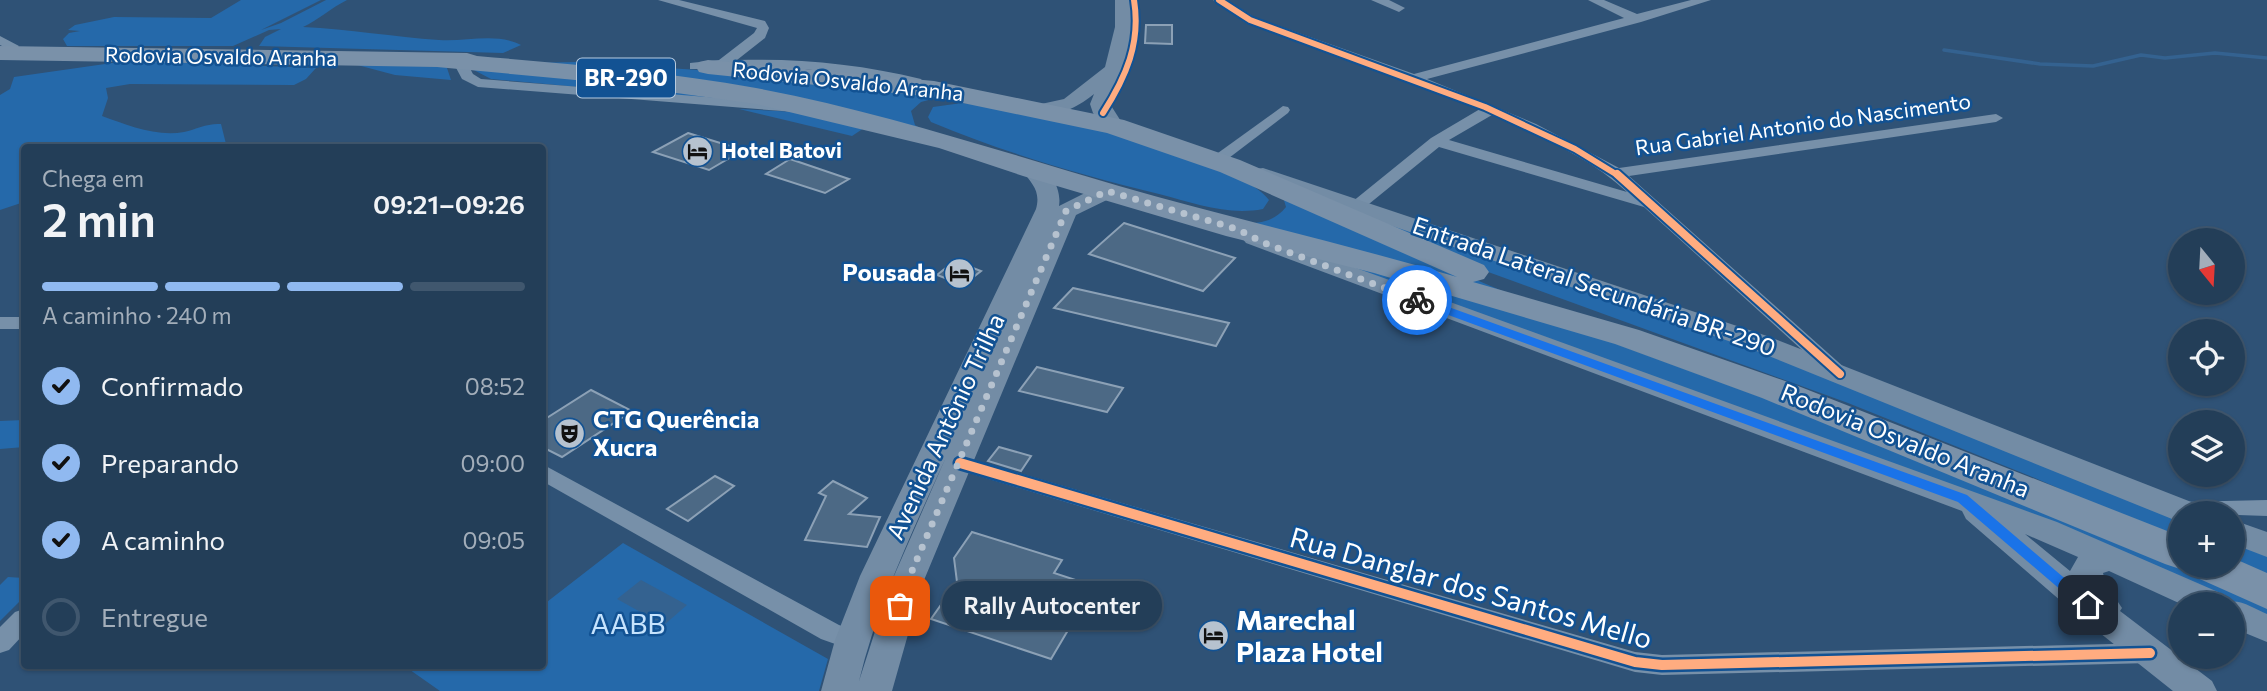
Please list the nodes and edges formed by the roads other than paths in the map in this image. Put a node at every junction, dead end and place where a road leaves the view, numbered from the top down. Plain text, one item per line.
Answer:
1 (664, 0) edge
2 (1123, 0) edge
3 (1219, 0) edge
4 (1377, 0) edge
5 (1594, 0) edge
6 (1705, 0) edge
7 (1399, 8) dead end
8 (1637, 19) junction
9 (2, 49) edge
10 (310, 58) junction
11 (452, 62) junction
12 (723, 63) junction
13 (695, 66) junction
14 (1113, 68) junction
15 (1411, 79) junction
16 (478, 83) junction
17 (934, 89) junction
18 (979, 97) junction
19 (807, 109) junction
20 (1039, 110) junction
21 (1283, 110) dead end
22 (1489, 110) junction
23 (1996, 118) dead end
24 (1114, 126) junction
25 (1436, 141) junction
26 (948, 142) junction
27 (1223, 163) junction
28 (1033, 170) junction
29 (1616, 173) junction
30 (1265, 181) junction
31 (1107, 191) junction
32 (1650, 203) junction
33 (1358, 205) junction
34 (1057, 210) junction
35 (1194, 216) junction
36 (1237, 229) junction
37 (1781, 321) junction
38 (0, 323) edge
39 (21, 323) edge
40 (1627, 337) junction
41 (1758, 342) junction
42 (1840, 374) junction
43 (960, 463) junction
44 (546, 473) edge
45 (1963, 499) junction
46 (2168, 504) edge
47 (2267, 508) edge
48 (2245, 509) edge
49 (2245, 536) edge
50 (2267, 545) edge
51 (2168, 548) edge
52 (2113, 558) junction
53 (2236, 578) edge
54 (2187, 592) edge
55 (2267, 592) edge
56 (2245, 619) edge
57 (21, 622) edge
58 (2267, 629) edge
59 (852, 640) junction
60 (0, 643) edge
61 (2138, 643) junction
62 (839, 691) edge
63 (874, 691) edge
64 (2199, 691) edge

1 - 12 street
2 - 14 main road
3 - 15 street
4 - 7 street
5 - 8 street
6 - 8 street
8 - 15 street
9 - 10 highway, Rodovia Osvaldo Aranha / BR-290
10 - 11 highway, Rodovia Osvaldo Aranha / BR-290
10 - 16 highway
11 - 13 highway, Rodovia Osvaldo Aranha / BR-290
11 - 16 street
11 - 19 highway, Rodovia Osvaldo Aranha / BR-290
12 - 13 street
12 - 17 street
13 - 17 highway, Rodovia Osvaldo Aranha / BR-290
14 - 20 main road
14 - 24 main road
15 - 22 street
16 - 19 street
17 - 18 highway, Rodovia Osvaldo Aranha / BR-290
18 - 20 highway, Rodovia Osvaldo Aranha / BR-290
18 - 26 highway, BR-290
19 - 26 highway, Rodovia Osvaldo Aranha / BR-290
20 - 24 highway, Rodovia Osvaldo Aranha / BR-290
21 - 27 street
22 - 25 street
22 - 29 street
23 - 29 street, Rua Gabriel Antonio do Nascimento
24 - 27 highway, Rodovia Osvaldo Aranha / BR-290
25 - 32 street
25 - 33 street
26 - 28 highway, Rodovia Osvaldo Aranha / BR-290
27 - 30 highway, Rodovia Osvaldo Aranha / BR-290
27 - 33 main road, Entrada Lateral Secundária BR-290
28 - 31 highway, Rodovia Osvaldo Aranha / BR-290
28 - 34 main road
29 - 32 street
30 - 35 highway, BR-290
30 - 40 highway, Rodovia Osvaldo Aranha / BR-290
31 - 34 main road
31 - 35 highway, Rodovia Osvaldo Aranha / BR-290
32 - 37 street
33 - 41 main road, Entrada Lateral Secundária BR-290
34 - 43 main road, Avenida Antônio Trilha
34 - 59 main road, Avenida Antônio Trilha
35 - 36 highway, Rodovia Osvaldo Aranha / BR-290
36 - 40 highway, Rodovia Osvaldo Aranha / BR-290
36 - 45 main road
37 - 41 street
37 - 42 street
38 - 39 street
40 - 51 highway, Rodovia Osvaldo Aranha / BR-290
41 - 42 main road, Entrada Lateral Secundária BR-290
42 - 46 main road, Entrada Lateral Secundária BR-290
43 - 61 street, Rua Danglar dos Santos Mello
43 - 63 main road, Avenida Antônio Trilha
44 - 59 street
45 - 52 main road
45 - 61 main road
47 - 48 street
49 - 50 main road
52 - 54 main road
52 - 61 main road
53 - 55 highway
56 - 58 main road
57 - 60 street
59 - 62 main road, Avenida Antônio Trilha
61 - 64 main road

